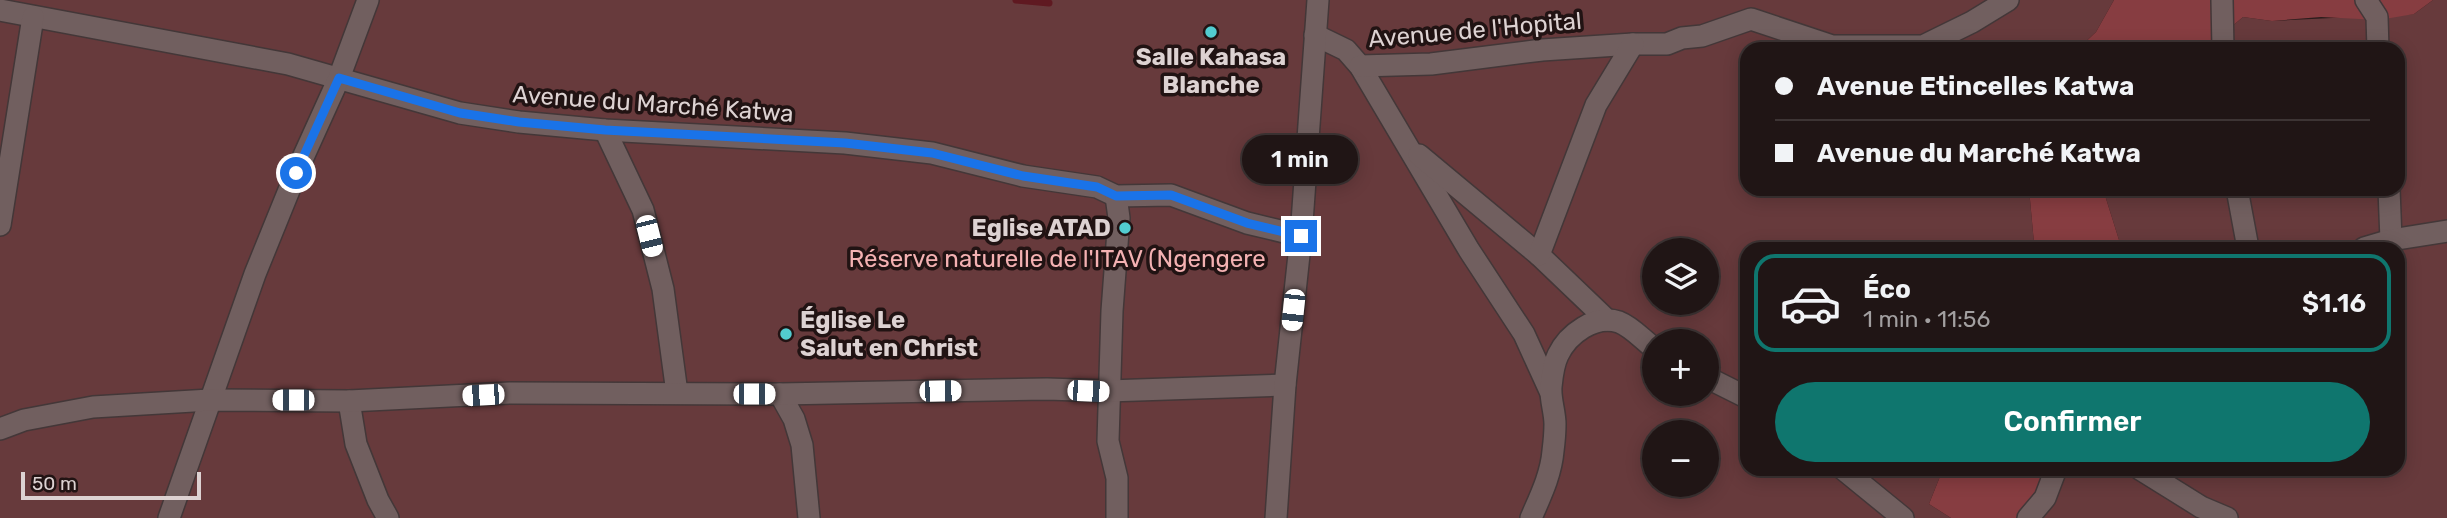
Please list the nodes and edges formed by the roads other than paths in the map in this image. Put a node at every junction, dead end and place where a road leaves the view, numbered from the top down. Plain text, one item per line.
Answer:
1 (368, 0) edge
2 (1318, 0) edge
3 (2008, 0) edge
4 (2222, 0) edge
5 (2366, 0) edge
6 (0, 10) edge
7 (33, 17) junction
8 (1315, 35) junction
9 (1820, 42) edge
10 (1931, 42) edge
11 (2223, 42) edge
12 (2378, 42) edge
13 (1633, 44) junction
14 (1360, 66) junction
15 (339, 78) junction
16 (605, 130) junction
17 (1407, 145) junction
18 (1116, 196) junction
19 (2237, 196) edge
20 (2389, 196) edge
21 (0, 225) edge
22 (2447, 231) edge
23 (1301, 236) junction
24 (2390, 240) junction
25 (2247, 242) edge
26 (2384, 242) edge
27 (1539, 255) junction
28 (1607, 320) junction
29 (1642, 338) edge
30 (1719, 384) edge
31 (1285, 385) junction
32 (1108, 391) junction
33 (1550, 391) junction
34 (677, 393) junction
35 (780, 394) junction
36 (1740, 394) edge
37 (210, 400) junction
38 (349, 401) junction
39 (0, 429) edge
40 (1852, 476) edge
41 (2056, 476) edge
42 (2151, 476) edge
43 (169, 518) edge
44 (388, 518) edge
45 (809, 518) edge
46 (1117, 518) edge
47 (1276, 518) edge
48 (1531, 518) edge
49 (1903, 518) edge
50 (2028, 518) edge
51 (2227, 518) edge

1 - 15 street
2 - 8 street
3 - 10 street, Avenue de l'Hopital
4 - 11 street
5 - 12 street
6 - 7 street, Avenue du Marché Katwa
7 - 15 street, Avenue du Marché Katwa
7 - 21 street
8 - 14 street, Avenue de l'Hopital
8 - 23 street
9 - 13 street, Avenue de l'Hopital
13 - 14 street, Avenue de l'Hopital
13 - 27 street
14 - 17 street
15 - 16 street, Avenue du Marché Katwa
15 - 37 street
16 - 18 street, Avenue du Marché Katwa
16 - 34 street
17 - 27 street
17 - 33 street
18 - 23 street, Avenue du Marché Katwa
18 - 32 street
19 - 25 street
20 - 24 street
22 - 24 street
23 - 31 street
24 - 26 street
27 - 28 street
28 - 29 street
28 - 33 street
30 - 36 street
31 - 32 street
31 - 47 street
32 - 35 street
32 - 46 street
33 - 48 street
34 - 35 street
34 - 38 street
35 - 45 street
37 - 38 street
37 - 39 street
37 - 43 street
38 - 44 street
40 - 49 street
41 - 50 street
42 - 51 street

